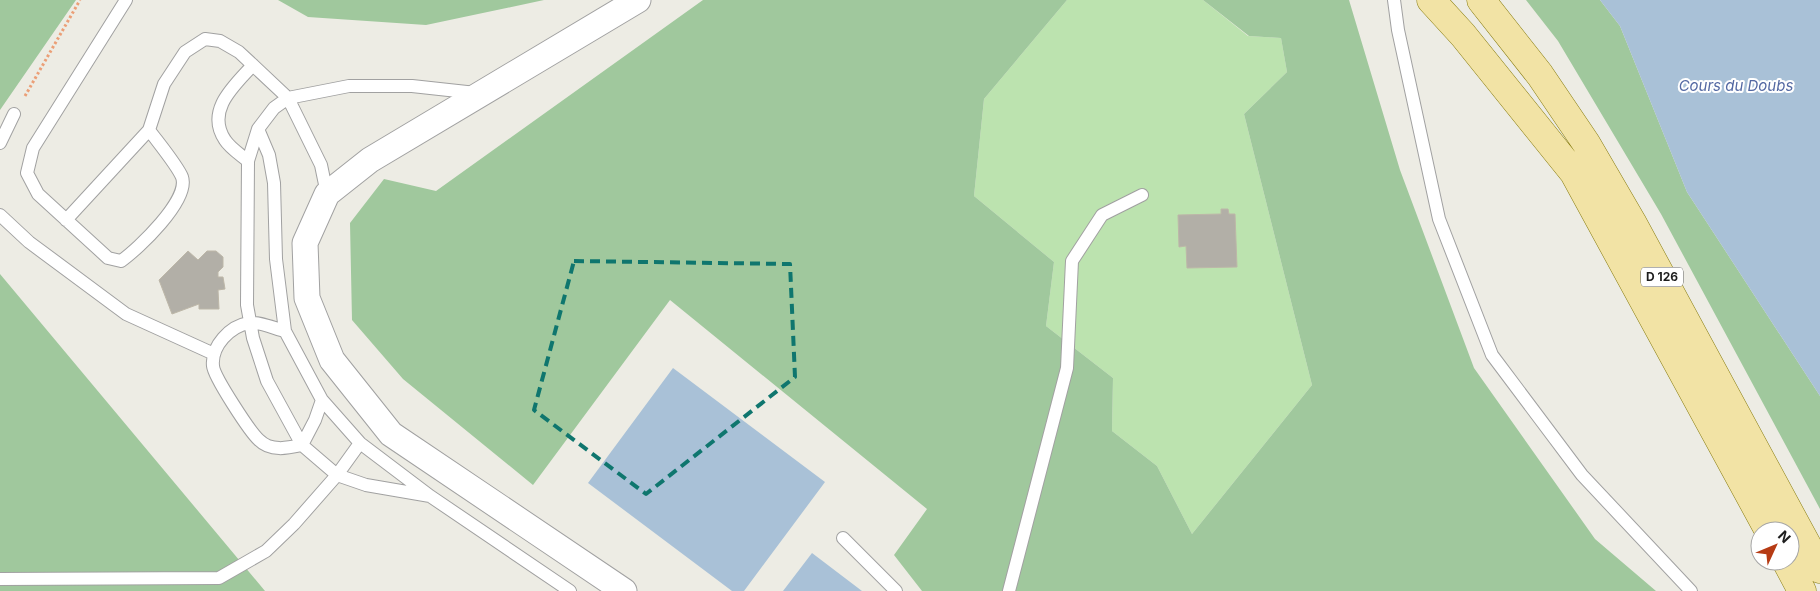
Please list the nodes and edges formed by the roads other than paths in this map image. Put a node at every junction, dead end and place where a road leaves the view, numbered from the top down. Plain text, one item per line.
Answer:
1 (126, 0) edge
2 (638, 0) edge
3 (1394, 0) edge
4 (1431, 0) edge
5 (1481, 0) edge
6 (253, 65) junction
7 (479, 94) junction
8 (288, 98) junction
9 (14, 114) road end
10 (258, 129) junction
11 (149, 130) junction
12 (0, 143) edge
13 (248, 161) junction
14 (328, 194) junction
15 (1142, 195) dead end
16 (0, 215) edge
17 (66, 220) junction
18 (250, 322) junction
19 (285, 332) junction
20 (214, 354) junction
21 (322, 400) junction
22 (360, 443) junction
23 (302, 445) junction
24 (337, 475) junction
25 (430, 496) junction
26 (1764, 521) edge
27 (843, 538) dead end
28 (1820, 569) edge
29 (1791, 571) edge
30 (0, 579) edge
31 (570, 591) edge
32 (624, 591) edge
33 (896, 591) edge
34 (1009, 591) edge
35 (1692, 591) edge
36 (1802, 591) edge

1 - 17 lane
2 - 7 street
3 - 35 lane
4 - 26 main road, D 126
5 - 28 main road, D 126
6 - 8 lane
6 - 11 lane
6 - 13 lane
7 - 8 lane
7 - 14 street
8 - 10 lane
8 - 14 lane
9 - 12 lane
10 - 13 lane
10 - 19 lane
11 - 17 lane
11 - 17 lane
13 - 18 lane
14 - 32 street
15 - 34 lane
16 - 20 lane
18 - 19 lane
18 - 20 lane
18 - 23 lane
19 - 21 lane
20 - 23 lane
21 - 22 lane
21 - 23 lane
22 - 24 lane
22 - 25 lane
23 - 24 lane
24 - 25 lane
24 - 30 lane
25 - 31 lane
27 - 33 lane
29 - 36 main road

